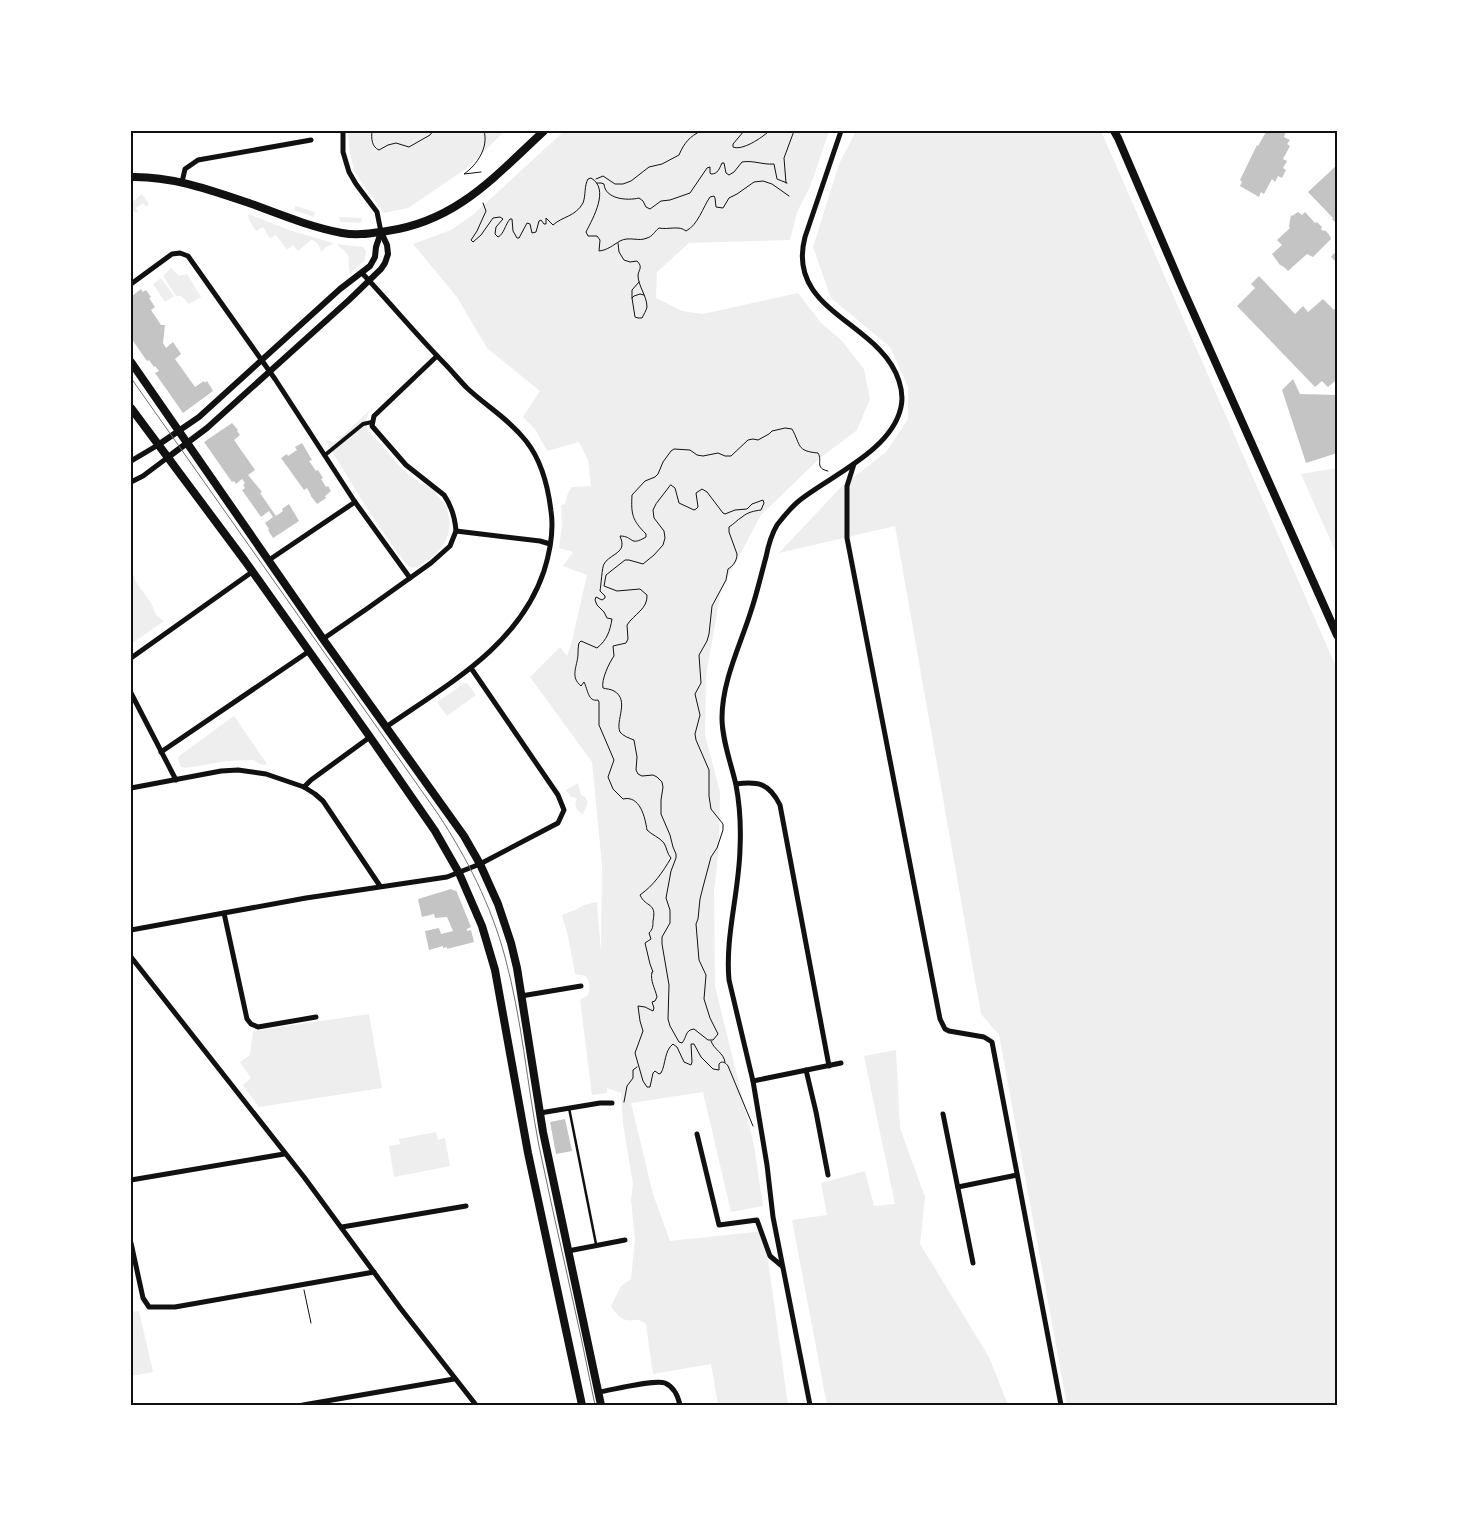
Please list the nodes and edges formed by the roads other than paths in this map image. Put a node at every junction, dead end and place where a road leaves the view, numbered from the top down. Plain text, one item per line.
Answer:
1 (343, 131) edge
2 (544, 131) edge
3 (841, 131) edge
4 (1116, 133) edge
5 (311, 140) dead end
6 (131, 177) edge
7 (182, 182) junction
8 (381, 232) junction
9 (362, 273) junction
10 (368, 280) junction
11 (131, 284) edge
12 (437, 356) junction
13 (261, 359) junction
14 (131, 362) edge
15 (270, 371) junction
16 (131, 408) edge
17 (372, 422) junction
18 (180, 431) junction
19 (187, 442) junction
20 (158, 445) junction
21 (325, 455) junction
22 (168, 458) junction
23 (131, 461) edge
24 (854, 463) junction
25 (131, 482) edge
26 (355, 502) junction
27 (456, 530) junction
28 (550, 544) junction
29 (269, 560) junction
30 (252, 572) junction
31 (410, 578) junction
32 (1337, 635) edge
33 (323, 639) junction
34 (308, 652) junction
35 (131, 658) edge
36 (471, 668) junction
37 (131, 693) edge
38 (386, 727) junction
39 (370, 737) junction
40 (161, 752) junction
41 (176, 780) junction
42 (736, 784) junction
43 (304, 787) junction
44 (131, 788) edge
45 (480, 864) junction
46 (459, 873) junction
47 (380, 886) junction
48 (224, 913) junction
49 (131, 930) edge
50 (131, 957) edge
51 (581, 986) dead end
52 (521, 996) junction
53 (316, 1017) dead end
54 (841, 1063) dead end
55 (829, 1066) junction
56 (806, 1070) junction
57 (753, 1081) junction
58 (612, 1103) dead end
59 (569, 1108) junction
60 (540, 1113) junction
61 (943, 1114) dead end
62 (697, 1134) dead end
63 (284, 1154) junction
64 (828, 1175) dead end
65 (1017, 1175) junction
66 (131, 1180) edge
67 (958, 1186) junction
68 (466, 1206) dead end
69 (342, 1227) junction
70 (625, 1240) dead end
71 (131, 1243) edge
72 (596, 1246) junction
73 (568, 1251) junction
74 (973, 1263) dead end
75 (782, 1267) junction
76 (374, 1272) junction
77 (454, 1378) junction
78 (599, 1392) junction
79 (303, 1405) edge
80 (476, 1405) edge
81 (582, 1405) edge
82 (601, 1405) edge
83 (680, 1405) edge
84 (810, 1405) edge
85 (1061, 1405) edge

1 - 8 street
2 - 8 main road
3 - 24 street
4 - 32 main road
5 - 7 street
6 - 7 main road
7 - 8 main road
8 - 9 street
8 - 10 street
9 - 10 street
9 - 13 street
10 - 12 street
10 - 15 street
11 - 13 street
12 - 17 street
12 - 28 street
13 - 15 street
13 - 18 street
14 - 18 main road
15 - 19 street
15 - 21 street
16 - 20 main road
17 - 21 street
17 - 27 street
18 - 19 main road
18 - 20 street
19 - 22 street
19 - 29 main road
20 - 22 main road
20 - 23 street
21 - 26 street
22 - 25 street
22 - 30 main road
24 - 42 street
24 - 65 street
26 - 29 street
26 - 31 street
27 - 28 street
27 - 31 street
28 - 36 street
29 - 33 main road
30 - 34 main road
30 - 35 street
31 - 33 street
33 - 38 main road
34 - 39 main road
34 - 40 street
36 - 38 street
36 - 45 street
37 - 40 street
38 - 45 main road
39 - 43 street
39 - 46 main road
40 - 41 street
41 - 43 street
41 - 44 street
42 - 55 street
42 - 57 street
43 - 47 street
45 - 46 street
45 - 52 main road
46 - 47 street
46 - 81 main road
47 - 48 street
48 - 49 street
48 - 53 street
50 - 63 street
51 - 52 street
52 - 60 main road
54 - 55 street
55 - 56 street
56 - 57 street
56 - 64 street
57 - 75 street
58 - 59 street
59 - 60 street
59 - 72 lane
60 - 73 main road
61 - 67 street
62 - 75 street
63 - 66 street
63 - 69 street
65 - 67 street
65 - 85 street
67 - 74 street
68 - 69 street
69 - 76 street
70 - 72 street
71 - 76 street
72 - 73 street
73 - 78 main road
75 - 84 street
76 - 77 street
77 - 79 street
77 - 80 street
78 - 82 main road
78 - 83 street

